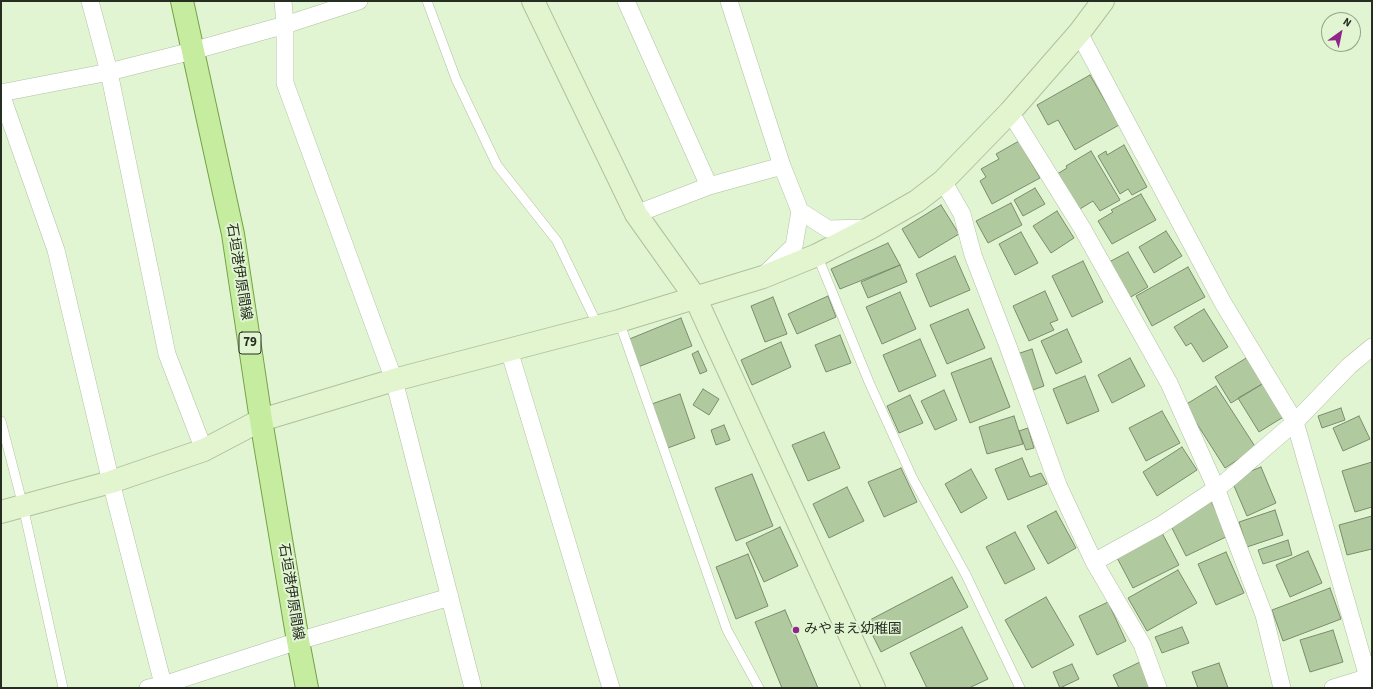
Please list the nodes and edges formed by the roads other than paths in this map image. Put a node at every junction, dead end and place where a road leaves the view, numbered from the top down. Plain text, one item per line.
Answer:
1 (90, 1) edge
2 (182, 1) edge
3 (283, 1) edge
4 (359, 1) edge
5 (427, 1) edge
6 (533, 1) edge
7 (626, 1) edge
8 (729, 1) edge
9 (1103, 1) edge
10 (285, 25) junction
11 (1079, 32) junction
12 (192, 51) junction
13 (109, 72) junction
14 (1, 93) edge
15 (1010, 112) junction
16 (782, 166) junction
17 (943, 181) junction
18 (709, 186) junction
19 (800, 211) junction
20 (636, 214) junction
21 (870, 228) junction
22 (817, 255) junction
23 (763, 277) junction
24 (695, 297) junction
25 (619, 320) junction
26 (598, 326) junction
27 (1372, 347) edge
28 (509, 350) junction
29 (394, 380) junction
30 (261, 420) junction
31 (1, 421) edge
32 (1295, 422) junction
33 (204, 450) junction
34 (111, 482) junction
35 (1216, 488) junction
36 (23, 506) junction
37 (1, 512) edge
38 (1094, 562) junction
39 (450, 597) junction
40 (298, 641) junction
41 (1370, 680) edge
42 (158, 687) edge
43 (63, 688) edge
44 (307, 688) edge
45 (473, 688) edge
46 (611, 688) edge
47 (759, 688) edge
48 (874, 688) edge
49 (1020, 688) edge
50 (1158, 688) edge
51 (1282, 688) edge
52 (1333, 688) edge

1 - 13 street
2 - 12 main road, 石垣港伊原間線 / 79
3 - 10 street
4 - 10 street
5 - 26 lane
6 - 20 street
7 - 18 street
8 - 16 street
9 - 11 street
10 - 12 street
10 - 29 street
11 - 15 street
11 - 32 street
12 - 13 street
12 - 30 main road, 石垣港伊原間線 / 79
13 - 14 street
13 - 33 street
14 - 34 street
15 - 17 street
15 - 35 street
16 - 18 street
16 - 19 street
17 - 21 street
17 - 38 street
18 - 20 street
19 - 21 street
19 - 23 street
20 - 24 street
21 - 22 street
22 - 23 street
22 - 49 lane
23 - 24 street
24 - 25 street
24 - 48 street
25 - 26 street
25 - 47 lane
26 - 28 street
27 - 32 street
28 - 29 street
28 - 46 street
29 - 30 street
29 - 39 street
30 - 33 street
30 - 40 main road, 石垣港伊原間線 / 79
31 - 36 lane
32 - 35 street
32 - 41 street
33 - 34 street
34 - 36 street
34 - 42 street
35 - 38 street
35 - 51 street
36 - 37 street
36 - 43 lane
38 - 50 street
39 - 40 street
39 - 45 street
40 - 42 street
40 - 44 main road, 石垣港伊原間線 / 79
41 - 52 street

